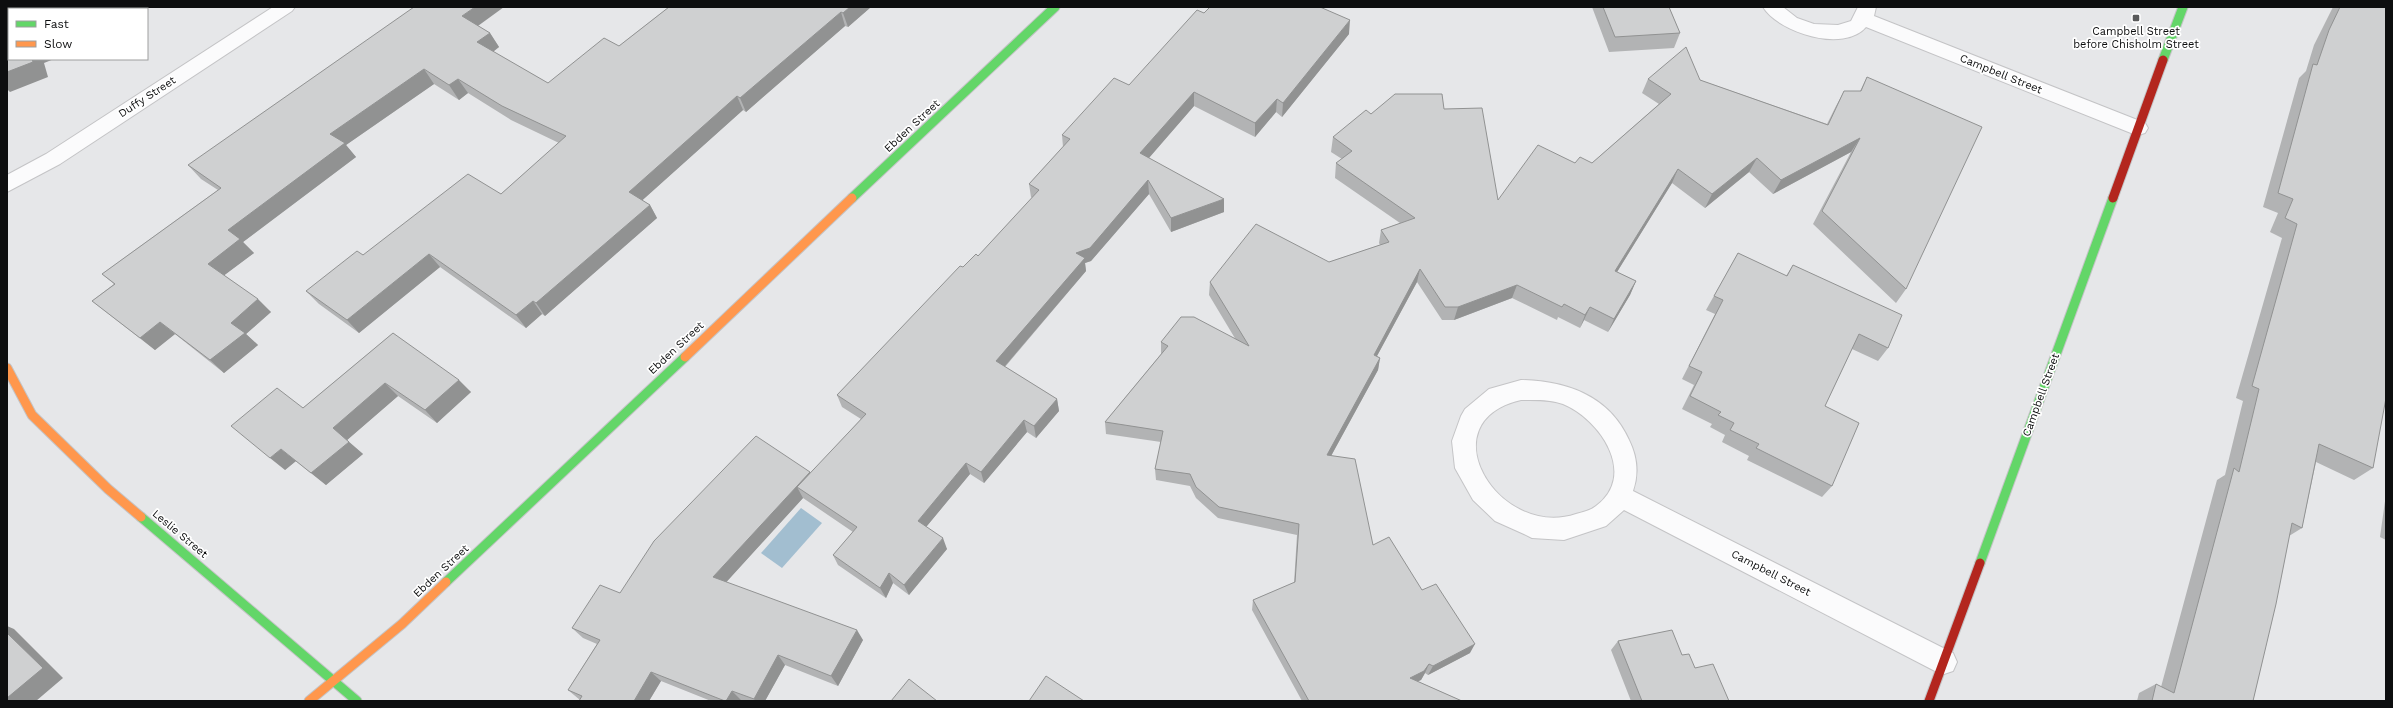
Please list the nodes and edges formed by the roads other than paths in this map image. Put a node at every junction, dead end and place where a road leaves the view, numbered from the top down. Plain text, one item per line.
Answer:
1 (286, 7) edge
2 (1055, 7) edge
3 (1772, 7) edge
4 (2183, 7) edge
5 (1866, 13) edge
6 (2138, 128) junction
7 (7, 184) edge
8 (7, 368) edge
9 (1620, 496) junction
10 (1944, 662) junction
11 (334, 681) junction
12 (309, 701) edge
13 (357, 701) edge
14 (1929, 701) edge

1 - 7 street, Duffy Street
2 - 11 street, Ebden Street
3 - 5 street, Campbell Street
4 - 6 street, Campbell Street
5 - 6 street, Campbell Street
6 - 10 street, Campbell Street
8 - 11 street, Leslie Street
9 - 9 street
9 - 10 street, Campbell Street
10 - 14 street, Campbell Street
11 - 12 street, Ebden Street
11 - 13 street, Leslie Street

